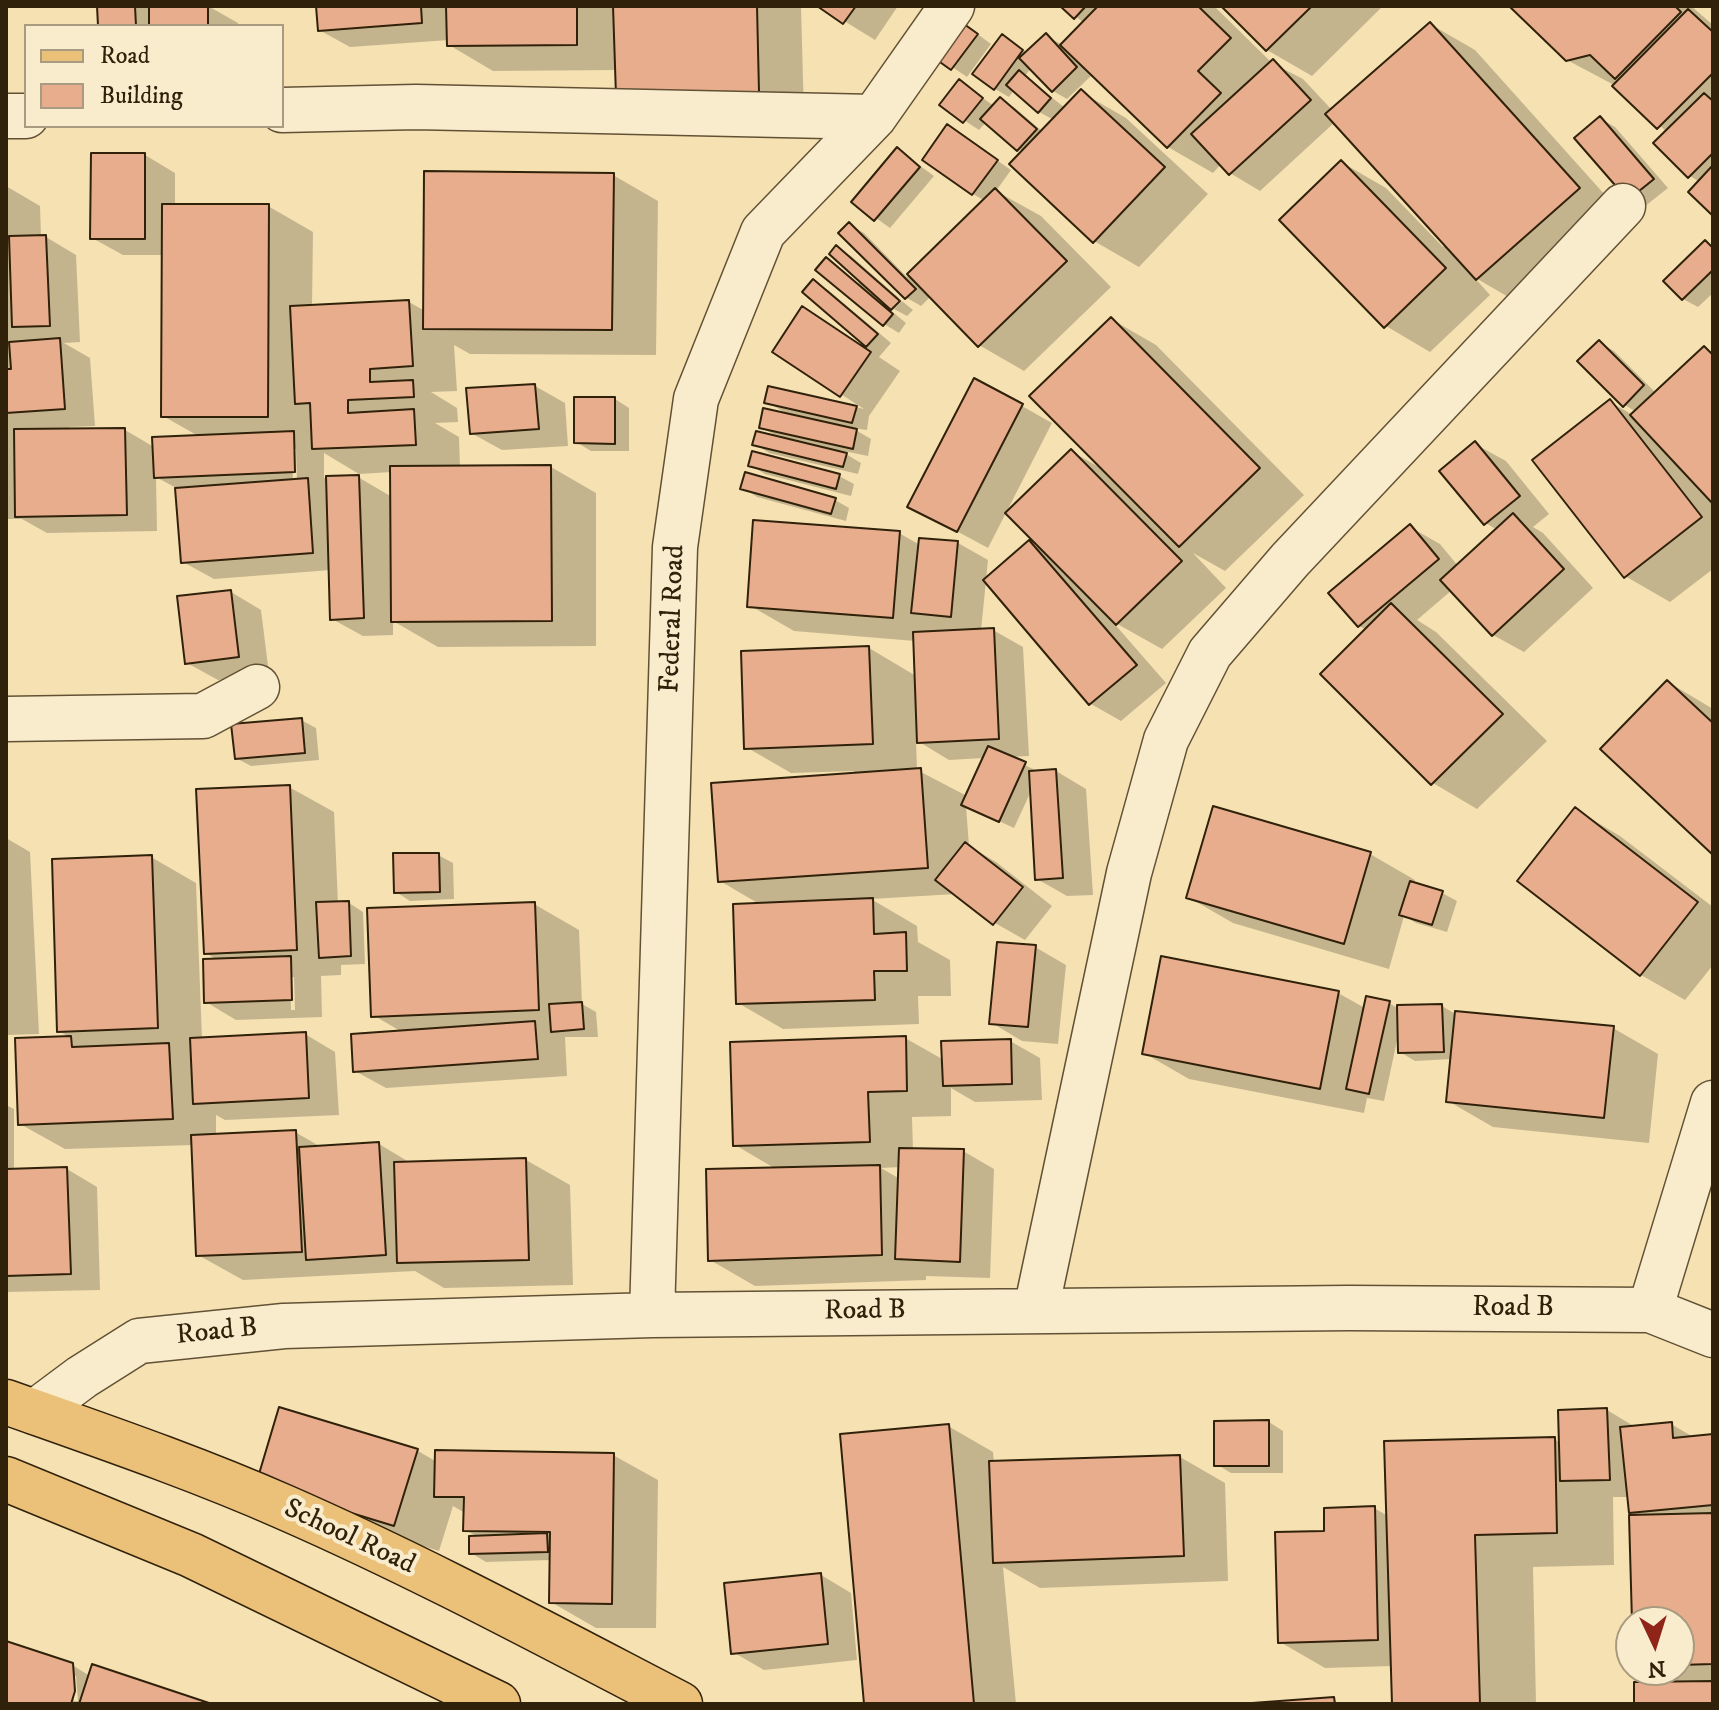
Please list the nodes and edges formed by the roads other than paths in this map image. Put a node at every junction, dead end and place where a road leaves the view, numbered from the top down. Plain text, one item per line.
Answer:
1 (952, 6) edge
2 (284, 110) edge
3 (874, 117) junction
4 (1623, 206) dead end
5 (257, 687) dead end
6 (6, 719) edge
7 (1713, 1103) edge
8 (1036, 1310) junction
9 (1650, 1310) junction
10 (652, 1315) junction
11 (1713, 1335) edge
12 (20, 1407) edge
13 (6, 1479) edge
14 (498, 1704) edge
15 (680, 1704) edge

1 - 3 street, Federal Road
2 - 3 street
3 - 10 street, Federal Road
4 - 8 street
5 - 6 street
7 - 9 street
8 - 9 street, Road B
8 - 10 street, Road B
9 - 11 street, Road B
10 - 12 street, Road B
12 - 15 main road, School Road
13 - 14 main road

